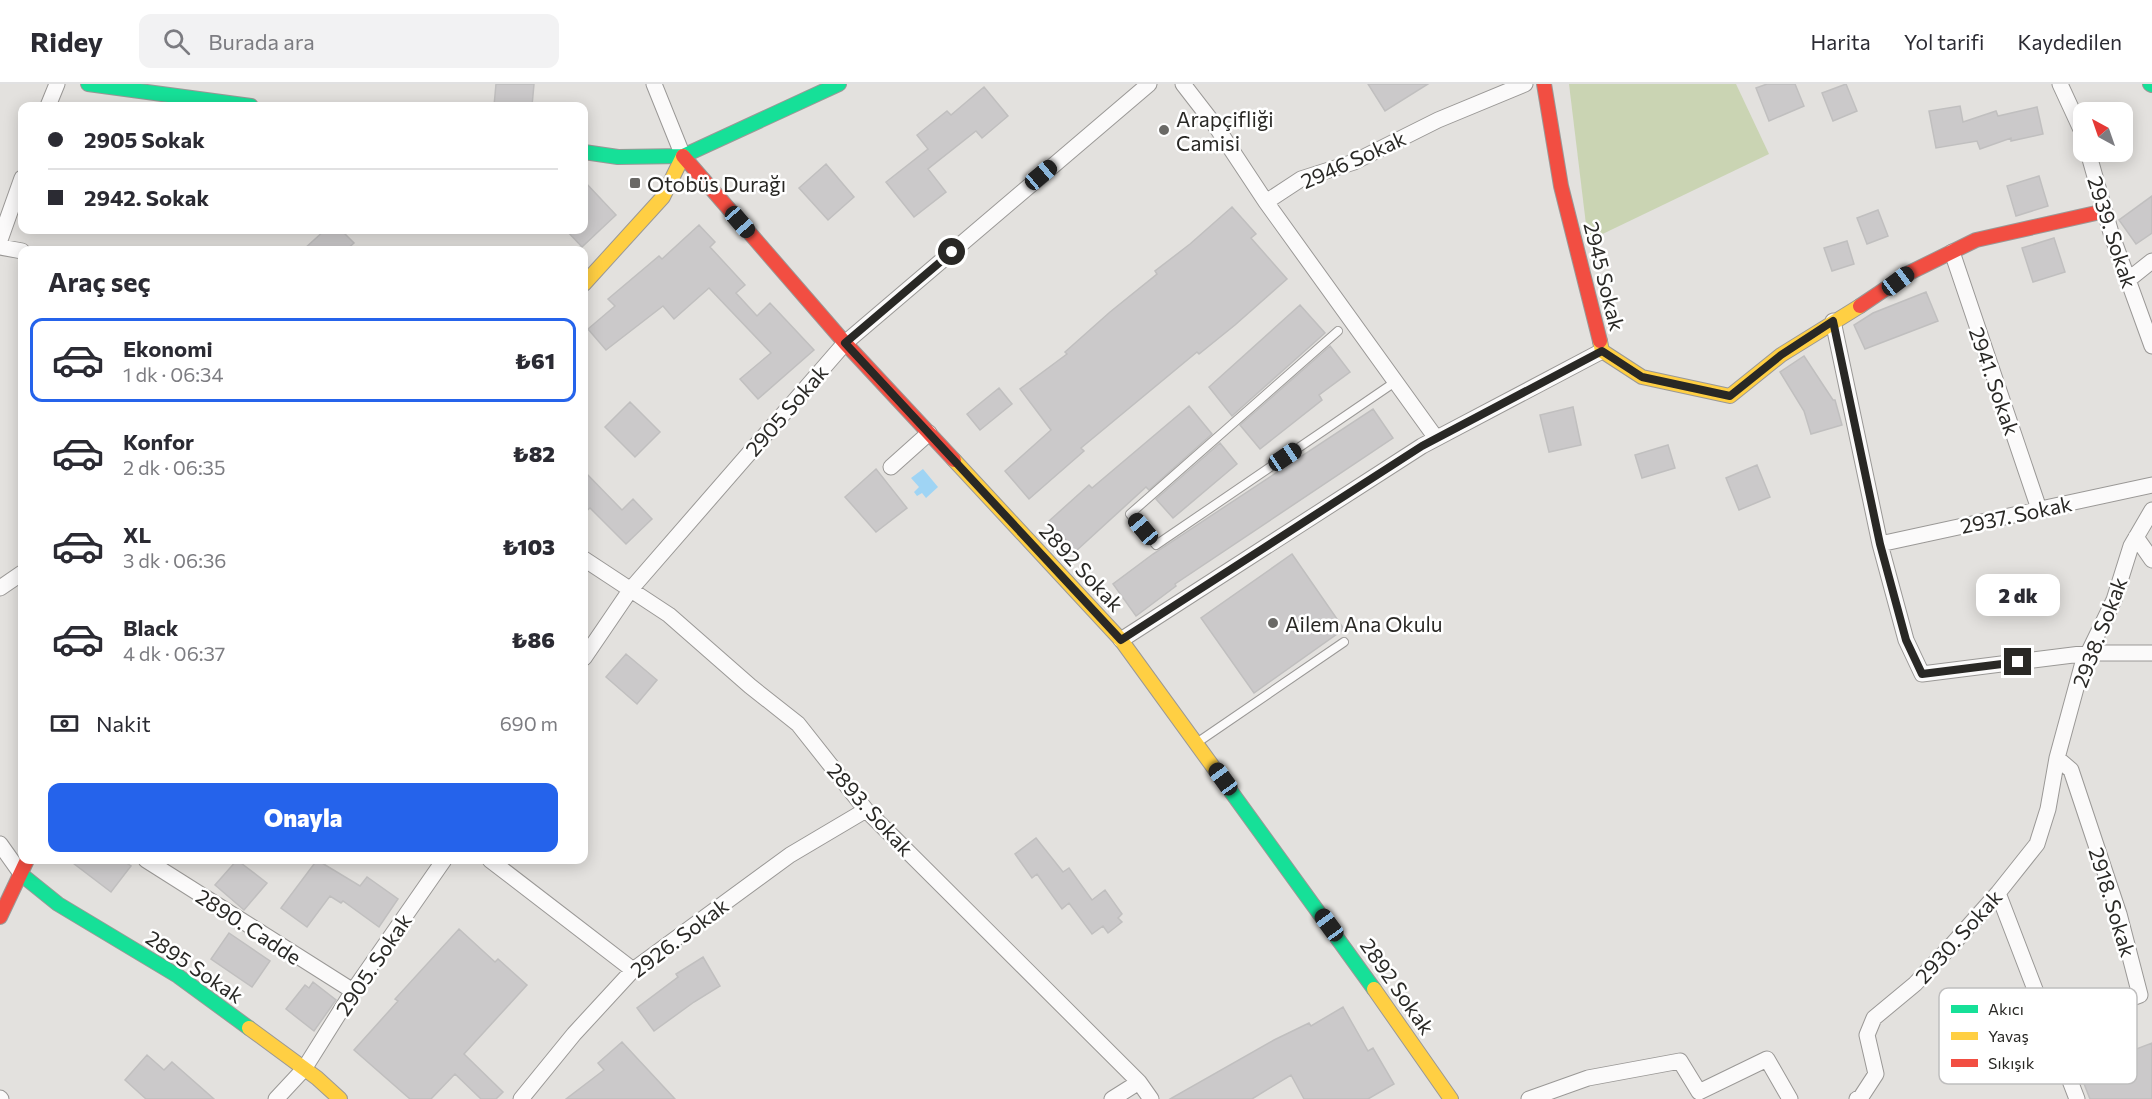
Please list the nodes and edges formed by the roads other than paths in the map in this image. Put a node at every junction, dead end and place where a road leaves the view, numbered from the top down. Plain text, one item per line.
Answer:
1 (57, 84) edge
2 (88, 84) edge
3 (654, 84) edge
4 (839, 84) edge
5 (1149, 84) edge
6 (1183, 84) edge
7 (1524, 84) edge
8 (1544, 84) edge
9 (2060, 84) edge
10 (148, 88) edge
11 (50, 102) edge
12 (228, 102) edge
13 (2073, 112) edge
14 (588, 153) edge
15 (683, 156) junction
16 (2091, 162) edge
17 (18, 189) edge
18 (1266, 202) junction
19 (2105, 211) junction
20 (0, 240) edge
21 (0, 247) edge
22 (18, 250) edge
23 (1952, 252) junction
24 (2152, 261) edge
25 (588, 280) edge
26 (2128, 280) junction
27 (1833, 321) junction
28 (1338, 332) dead end
29 (845, 343) junction
30 (2152, 346) edge
31 (1602, 351) junction
32 (1395, 382) junction
33 (929, 433) junction
34 (1436, 438) junction
35 (891, 467) dead end
36 (2152, 485) edge
37 (2039, 509) junction
38 (2152, 510) edge
39 (2136, 537) junction
40 (1880, 544) junction
41 (2152, 560) edge
42 (588, 562) edge
43 (18, 576) edge
44 (0, 588) edge
45 (631, 589) junction
46 (1121, 640) junction
47 (1344, 642) dead end
48 (588, 652) edge
49 (2089, 653) junction
50 (2152, 653) edge
51 (1197, 743) junction
52 (2057, 758) junction
53 (866, 810) junction
54 (0, 844) edge
55 (25, 864) edge
56 (152, 864) edge
57 (441, 864) edge
58 (495, 864) edge
59 (21, 875) junction
60 (1998, 893) junction
61 (0, 917) edge
62 (633, 970) junction
63 (2034, 988) edge
64 (353, 992) junction
65 (2137, 995) edge
66 (304, 1069) junction
67 (1139, 1082) junction
68 (2071, 1084) edge
69 (1860, 1098) edge
70 (276, 1099) edge
71 (340, 1099) edge
72 (521, 1099) edge
73 (1112, 1099) edge
74 (1150, 1099) edge
75 (1451, 1099) edge
76 (1528, 1099) edge
77 (1790, 1099) edge
78 (2077, 1099) edge

1 - 11 street
2 - 10 street
3 - 15 street
4 - 15 street
5 - 29 street, 2905 Sokak
6 - 18 street
7 - 18 street, 2946 Sokak
8 - 31 street, 2945 Sokak
9 - 13 street
10 - 12 street
14 - 15 street
15 - 25 street
15 - 29 street, 2892 Sokak
16 - 19 street, 2939. Sokak
17 - 20 street
18 - 32 street
19 - 23 street, 2945 Sokak
19 - 26 street, 2939. Sokak
21 - 22 street
23 - 27 street, 2945 Sokak
23 - 37 street, 2941. Sokak
24 - 26 street
26 - 30 street, 2939. Sokak
27 - 31 street, 2945 Sokak
27 - 40 street
28 - 32 lane
29 - 33 street, 2892 Sokak
29 - 45 street, 2905 Sokak
31 - 34 street
32 - 34 street
33 - 35 street
33 - 46 street, 2892 Sokak
34 - 46 street
36 - 37 street, 2937. Sokak
37 - 40 street, 2937. Sokak
38 - 39 street, 2938. Sokak
39 - 41 street
39 - 49 street, 2938. Sokak
40 - 49 street
42 - 45 street, 2893. Sokak
43 - 44 street
45 - 48 street
45 - 53 street, 2893. Sokak
46 - 51 street, 2892 Sokak
47 - 51 lane
49 - 50 street
49 - 52 street, 2938. Sokak
51 - 75 street, 2892 Sokak
52 - 60 street, 2930. Sokak
52 - 65 street, 2918. Sokak
53 - 62 street, 2926. Sokak
53 - 67 street, 2893. Sokak
54 - 59 street
55 - 59 street
56 - 64 street, 2890. Cadde
57 - 64 street, 2905. Sokak
58 - 62 street
59 - 61 street
59 - 66 street, 2895 Sokak
60 - 63 street
60 - 69 street, 2930. Sokak
62 - 72 street, 2926. Sokak
64 - 66 street, 2905. Sokak
66 - 70 street, 2905. Sokak
66 - 71 street, 2895 Sokak
67 - 73 street
67 - 74 street, 2893. Sokak
68 - 78 street
76 - 77 street

